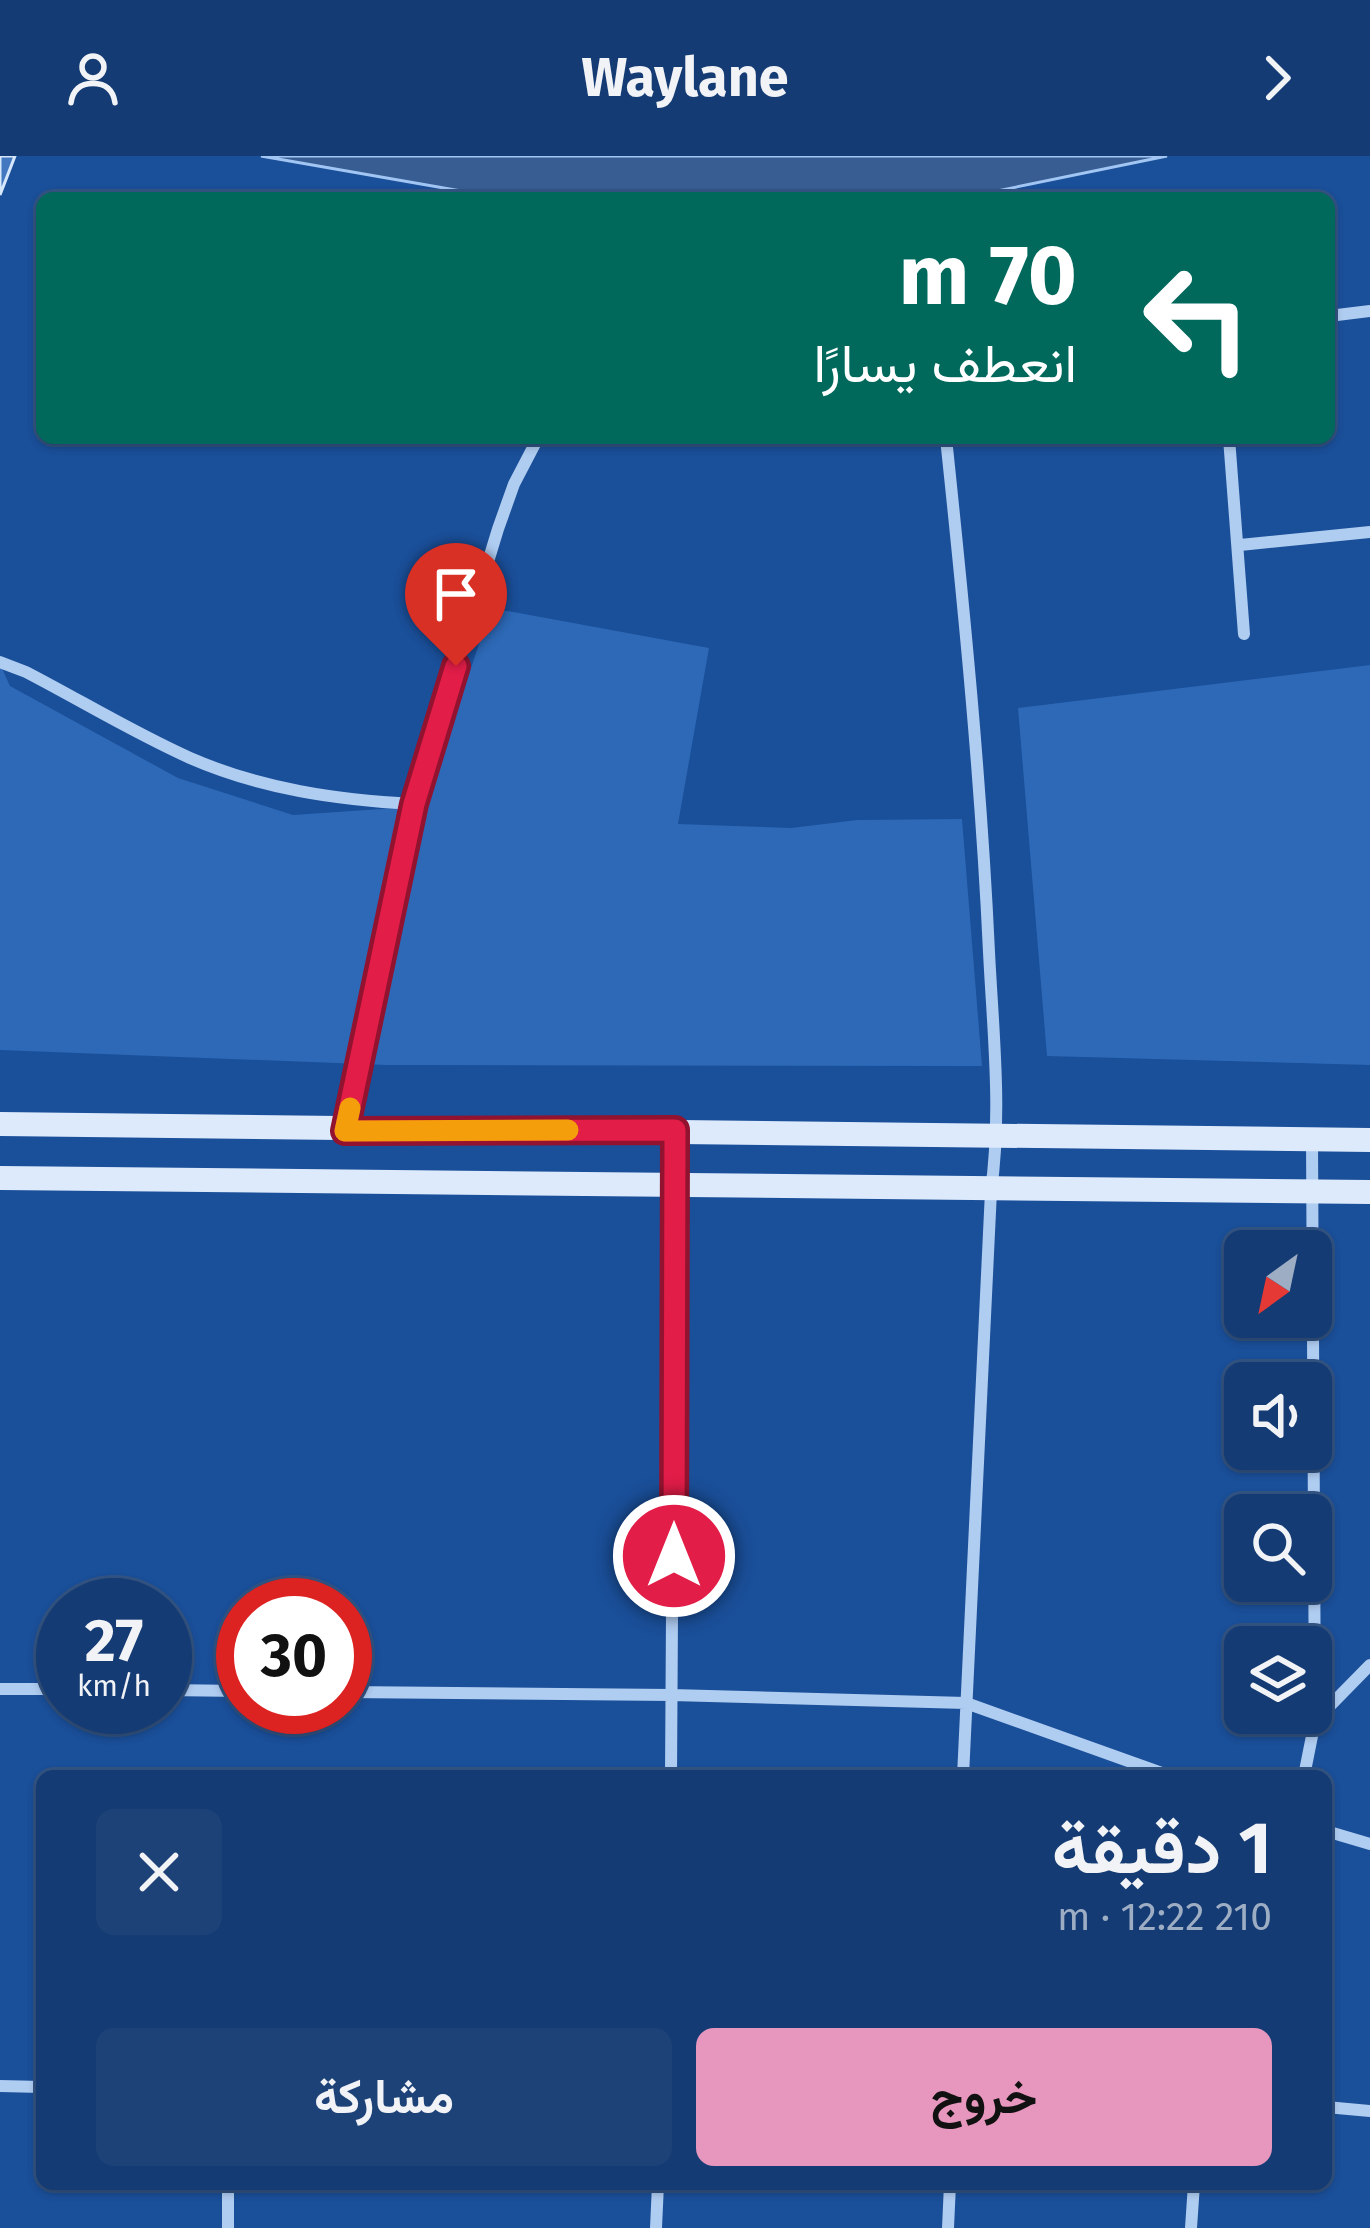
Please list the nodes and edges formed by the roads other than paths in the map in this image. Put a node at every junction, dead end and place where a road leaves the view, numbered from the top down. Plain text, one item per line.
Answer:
1 (1370, 311) edge
2 (1335, 315) edge
3 (535, 444) edge
4 (947, 444) edge
5 (1230, 444) edge
6 (1370, 532) edge
7 (1240, 545) junction
8 (1244, 634) dead end
9 (0, 662) edge
10 (414, 804) junction
11 (0, 1124) edge
12 (675, 1130) junction
13 (345, 1131) junction
14 (998, 1137) junction
15 (1312, 1138) junction
16 (1370, 1139) edge
17 (0, 1178) edge
18 (676, 1187) junction
19 (1315, 1190) junction
20 (992, 1191) junction
21 (1370, 1192) edge
22 (1315, 1626) edge
23 (1370, 1665) edge
24 (0, 1689) edge
25 (36, 1689) edge
26 (372, 1692) edge
27 (672, 1695) junction
28 (966, 1703) junction
29 (1332, 1704) edge
30 (1312, 1734) edge
31 (671, 1770) edge
32 (963, 1770) edge
33 (1153, 1770) edge
34 (1305, 1770) edge
35 (1332, 1834) edge
36 (1370, 1844) edge
37 (0, 2086) edge
38 (36, 2087) edge
39 (1332, 2108) edge
40 (1370, 2111) edge
41 (227, 2190) edge
42 (658, 2190) edge
43 (950, 2190) edge
44 (1193, 2190) edge
45 (228, 2228) edge
46 (656, 2228) edge
47 (948, 2228) edge
48 (1190, 2228) edge

1 - 2 street
3 - 10 street
4 - 14 street
5 - 7 street
6 - 7 street
7 - 8 street
9 - 10 street
10 - 13 street
11 - 13 main road
12 - 13 main road
12 - 14 main road
12 - 18 street
14 - 15 main road
14 - 20 street
15 - 16 main road
15 - 19 street
17 - 18 main road
18 - 20 main road
18 - 27 street
19 - 20 main road
19 - 21 main road
19 - 22 street
20 - 28 street
23 - 29 street
24 - 25 street
26 - 27 street
27 - 28 street
27 - 31 street
28 - 32 street
28 - 33 street
30 - 34 street
35 - 36 street
37 - 38 street
39 - 40 street
41 - 45 street
42 - 46 street
43 - 47 street
44 - 48 street

